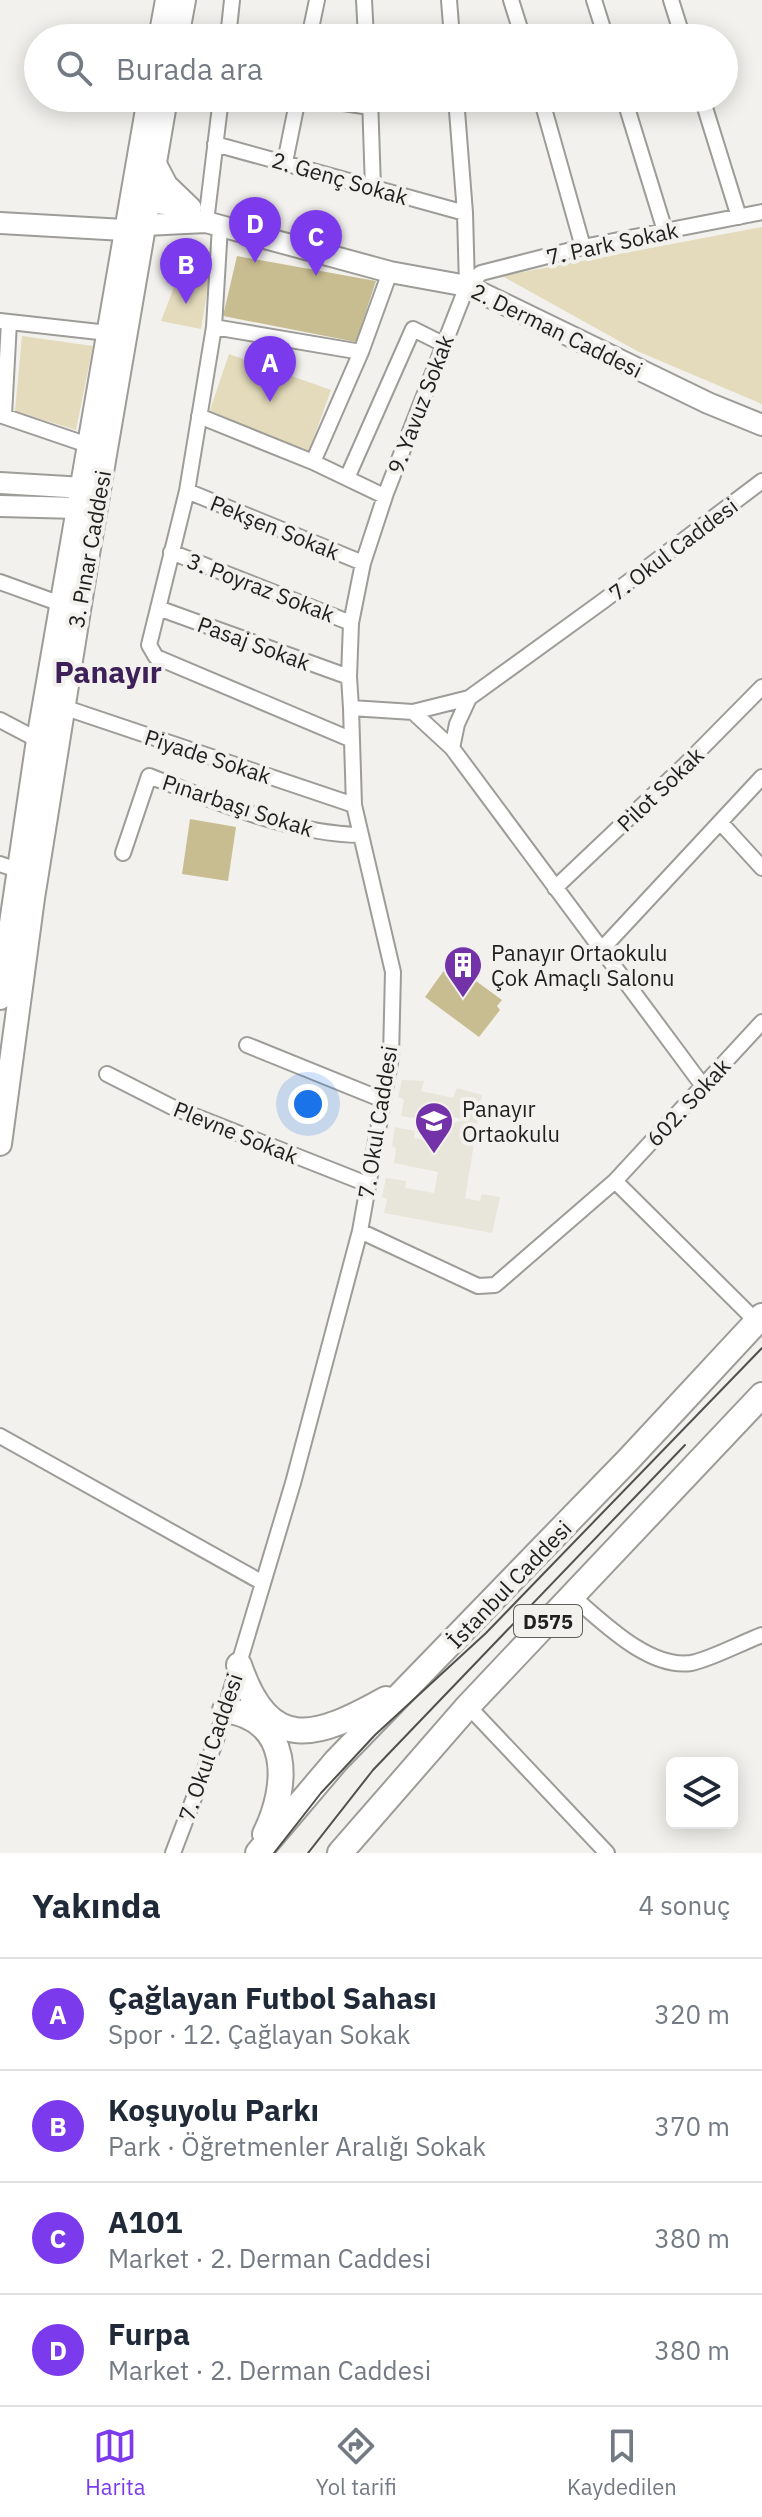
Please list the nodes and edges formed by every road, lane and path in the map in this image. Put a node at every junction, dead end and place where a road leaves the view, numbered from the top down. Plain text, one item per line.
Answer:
1 (167, 0) edge
2 (184, 0) edge
3 (232, 0) edge
4 (317, 0) edge
5 (364, 0) edge
6 (449, 0) edge
7 (511, 0) edge
8 (594, 0) edge
9 (671, 0) edge
10 (163, 24) edge
11 (180, 24) edge
12 (229, 24) edge
13 (312, 24) edge
14 (365, 24) edge
15 (451, 24) edge
16 (519, 24) edge
17 (602, 24) edge
18 (679, 24) edge
19 (146, 112) edge
20 (164, 112) edge
21 (219, 112) edge
22 (295, 112) edge
23 (370, 112) edge
24 (457, 112) edge
25 (545, 112) edge
26 (628, 112) edge
27 (706, 112) edge
28 (215, 144) junction
29 (155, 162) junction
30 (285, 162) junction
31 (373, 188) junction
32 (189, 207) junction
33 (762, 212) edge
34 (465, 213) junction
35 (739, 217) junction
36 (137, 218) junction
37 (0, 223) edge
38 (213, 224) junction
39 (665, 231) junction
40 (583, 247) junction
41 (141, 253) junction
42 (390, 272) junction
43 (467, 286) junction
44 (5, 321) edge
45 (214, 327) junction
46 (108, 333) junction
47 (443, 344) junction
48 (361, 352) junction
49 (2, 415) edge
50 (199, 416) junction
51 (762, 425) edge
52 (88, 445) junction
53 (313, 462) junction
54 (103, 469) junction
55 (347, 478) junction
56 (762, 481) edge
57 (0, 483) edge
58 (187, 491) junction
59 (384, 496) junction
60 (83, 497) junction
61 (0, 506) edge
62 (171, 552) junction
63 (88, 554) junction
64 (363, 563) junction
65 (0, 582) edge
66 (61, 604) junction
67 (158, 608) junction
68 (351, 623) junction
69 (349, 677) junction
70 (762, 687) edge
71 (469, 698) junction
72 (63, 707) junction
73 (351, 708) junction
74 (413, 712) junction
75 (0, 720) edge
76 (350, 739) junction
77 (38, 740) junction
78 (452, 748) junction
79 (762, 777) edge
80 (354, 805) junction
81 (720, 822) junction
82 (361, 835) junction
83 (123, 853) dead end
84 (10, 867) edge
85 (762, 868) edge
86 (555, 888) junction
87 (5, 927) edge
88 (601, 950) junction
89 (0, 998) edge
90 (762, 1022) edge
91 (247, 1045) dead end
92 (107, 1074) dead end
93 (703, 1086) junction
94 (383, 1100) junction
95 (0, 1144) edge
96 (615, 1181) junction
97 (367, 1184) junction
98 (360, 1231) junction
99 (759, 1319) edge
100 (762, 1395) edge
101 (0, 1436) edge
102 (263, 1583) junction
103 (572, 1596) junction
104 (762, 1635) edge
105 (413, 1684) junction
106 (235, 1694) junction
107 (468, 1706) junction
108 (173, 1853) edge
109 (257, 1853) edge
110 (340, 1853) edge
111 (607, 1853) edge

1 - 10 main road
2 - 11 main road
3 - 12 street
4 - 13 street
5 - 14 street
6 - 15 street
7 - 16 street
8 - 17 street
9 - 18 street
19 - 36 main road
20 - 29 main road, 3. Pınar Caddesi
21 - 28 street
22 - 30 street
23 - 31 street
24 - 34 street, 9. Yavuz Sokak
25 - 40 street
26 - 39 street
27 - 35 street
28 - 30 street, 2. Genç Sokak
28 - 38 street
29 - 32 main road
29 - 36 main road, 3. Pınar Caddesi
30 - 31 street, 2. Genç Sokak
31 - 34 street, 2. Genç Sokak
32 - 36 main road
32 - 38 main road
33 - 35 street, 7. Park Sokak
34 - 43 street, 9. Yavuz Sokak
35 - 39 street, 7. Park Sokak
36 - 37 main road
36 - 38 main road
36 - 41 main road, 3. Pınar Caddesi
36 - 46 main road
38 - 41 main road
38 - 42 main road, 2. Derman Caddesi
38 - 45 street
39 - 40 street, 7. Park Sokak
40 - 43 street, 7. Park Sokak
41 - 54 main road, 3. Pınar Caddesi
42 - 43 main road, 2. Derman Caddesi
42 - 48 street
43 - 47 street, 9. Yavuz Sokak
43 - 51 main road, 2. Derman Caddesi
44 - 46 street
44 - 49 street
45 - 48 street
45 - 50 street
46 - 52 main road
47 - 55 street
47 - 59 street, 9. Yavuz Sokak
48 - 53 street
49 - 52 street
50 - 53 street
50 - 58 street
52 - 60 main road
53 - 55 street
54 - 60 main road
54 - 63 main road, 3. Pınar Caddesi
55 - 59 street
56 - 71 street, 7. Okul Caddesi
57 - 60 main road
58 - 62 street
58 - 64 street, Pekşen Sokak
59 - 64 street, 9. Yavuz Sokak
60 - 61 main road
60 - 63 main road
60 - 66 main road
62 - 67 street
62 - 68 street, 3. Poyraz Sokak
63 - 72 main road, 3. Pınar Caddesi
64 - 68 street, 9. Yavuz Sokak
65 - 66 street
66 - 77 main road
67 - 69 street, Pasaj Sokak
67 - 76 street
68 - 69 street, 9. Yavuz Sokak
69 - 73 street, 9. Yavuz Sokak
70 - 86 street, Pilot Sokak
71 - 74 street, 7. Okul Caddesi
71 - 78 street
72 - 80 street, Piyade Sokak
72 - 95 main road, 3. Pınar Caddesi
73 - 74 street, 7. Okul Caddesi
73 - 76 street, 7. Okul Caddesi
74 - 78 street
75 - 77 street
76 - 80 street, 7. Okul Caddesi
77 - 84 main road
78 - 86 street
79 - 81 street
80 - 82 street, 7. Okul Caddesi
81 - 85 street
81 - 88 street
82 - 83 street, Pınarbaşı Sokak
82 - 94 street, 7. Okul Caddesi
84 - 87 main road
86 - 88 street
87 - 89 main road
88 - 93 street
90 - 93 street, 602. Sokak
91 - 94 street
92 - 97 street, Plevne Sokak
93 - 96 street, 602. Sokak
94 - 97 street, 7. Okul Caddesi
96 - 98 street, 602. Sokak
96 - 99 street
97 - 98 street, 7. Okul Caddesi
98 - 102 street, 7. Okul Caddesi
99 - 105 highway, İstanbul Caddesi
100 - 103 highway, D575
101 - 102 street
102 - 106 street, 7. Okul Caddesi
103 - 104 street
103 - 107 highway, D575
105 - 106 highway
105 - 109 highway, İstanbul Caddesi
106 - 108 street, 7. Okul Caddesi
106 - 109 highway
107 - 110 highway, D575
107 - 111 street

